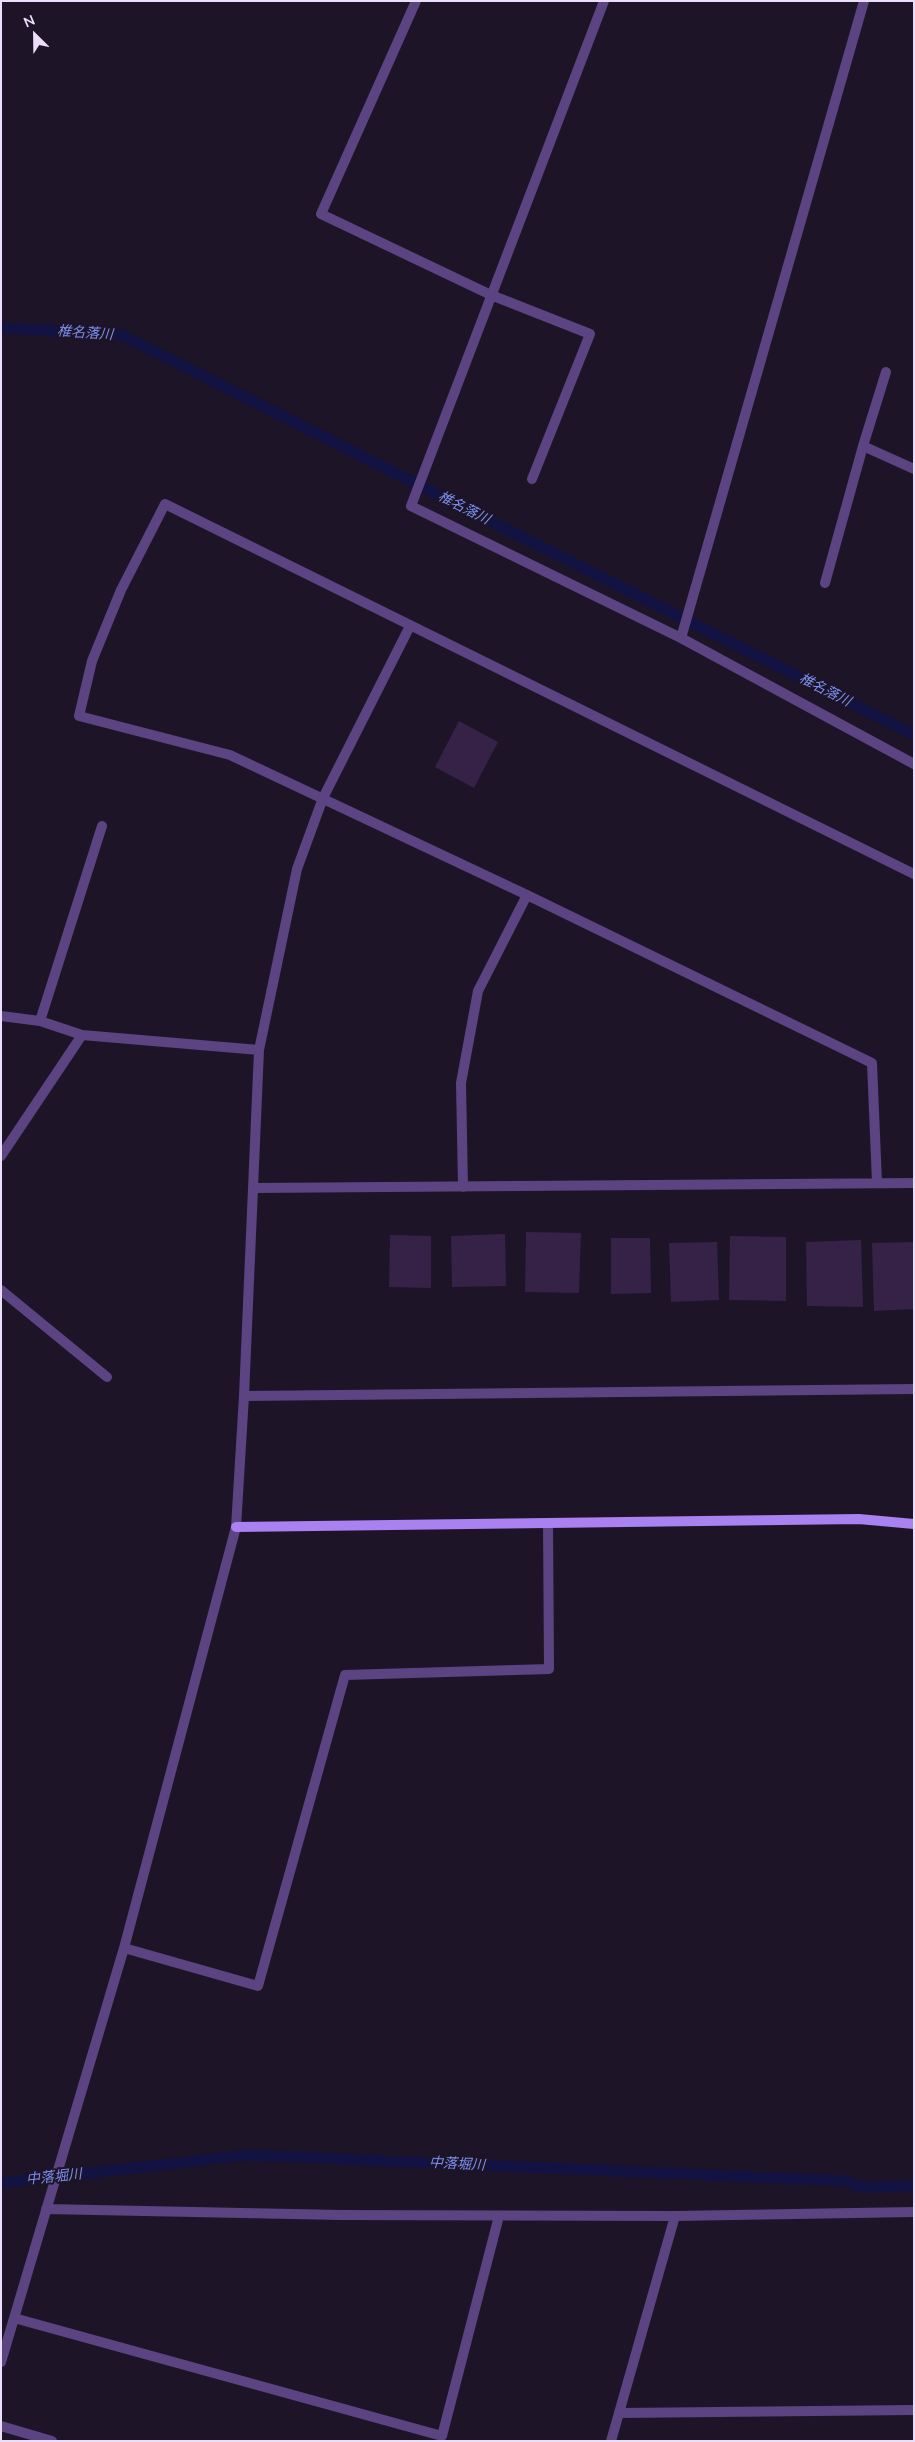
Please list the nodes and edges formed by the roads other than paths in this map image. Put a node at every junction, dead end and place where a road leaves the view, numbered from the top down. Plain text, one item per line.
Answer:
1 (416, 1) edge
2 (604, 1) edge
3 (864, 1) edge
4 (491, 295) junction
5 (886, 372) dead end
6 (863, 446) junction
7 (914, 469) edge
8 (532, 478) dead end
9 (825, 583) dead end
10 (410, 626) junction
11 (681, 638) junction
12 (914, 764) edge
13 (323, 798) junction
14 (102, 826) dead end
15 (914, 874) edge
16 (527, 895) junction
17 (1, 1016) edge
18 (40, 1021) junction
19 (82, 1035) junction
20 (259, 1050) junction
21 (1, 1156) edge
22 (877, 1183) junction
23 (914, 1183) edge
24 (463, 1187) junction
25 (254, 1188) junction
26 (1, 1290) edge
27 (107, 1377) dead end
28 (914, 1389) edge
29 (244, 1396) junction
30 (548, 1523) junction
31 (914, 1524) edge
32 (236, 1527) junction
33 (124, 1948) junction
34 (46, 2209) junction
35 (914, 2212) edge
36 (498, 2216) junction
37 (675, 2216) junction
38 (14, 2318) junction
39 (1, 2362) edge
40 (914, 2410) edge
41 (620, 2413) junction
42 (1, 2426) edge
43 (52, 2441) edge
44 (611, 2441) edge

1 - 4 street
2 - 4 street
3 - 11 street
4 - 8 street
4 - 11 street
5 - 6 street
6 - 7 street
6 - 9 street
10 - 13 street
10 - 13 street
10 - 15 street
11 - 12 street
13 - 16 street
13 - 20 street
14 - 18 street
16 - 22 street
16 - 24 street
17 - 18 street
18 - 19 street
19 - 20 street
19 - 21 street
20 - 25 street
22 - 23 street
22 - 24 street
24 - 25 street
25 - 29 street
26 - 27 street
28 - 29 street
29 - 32 street
30 - 31 street
30 - 32 street
30 - 33 street
32 - 33 street
33 - 34 street
34 - 36 street
34 - 38 street
35 - 37 street
36 - 37 street
36 - 38 street
37 - 41 street
38 - 39 street
40 - 41 street
41 - 44 street
42 - 43 street

